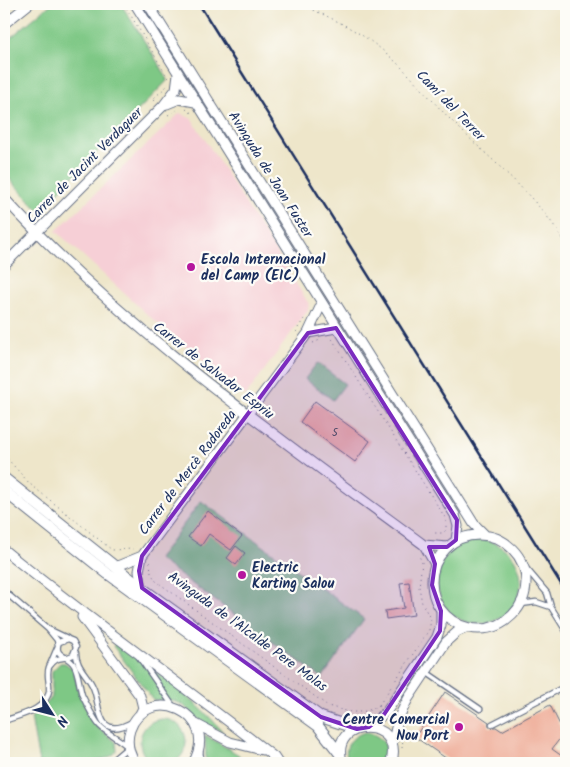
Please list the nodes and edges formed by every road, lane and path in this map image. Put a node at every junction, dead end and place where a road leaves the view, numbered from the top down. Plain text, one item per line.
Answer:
1 (29, 4) edge
2 (124, 4) edge
3 (135, 4) edge
4 (142, 4) edge
5 (148, 4) edge
6 (300, 4) edge
7 (4, 24) edge
8 (163, 29) junction
9 (178, 74) junction
10 (153, 99) dead end
11 (195, 102) junction
12 (163, 106) junction
13 (4, 198) edge
14 (36, 233) junction
15 (566, 244) edge
16 (4, 265) edge
17 (322, 302) junction
18 (336, 328) junction
19 (308, 333) junction
20 (247, 415) junction
21 (4, 454) edge
22 (4, 478) edge
23 (4, 491) edge
24 (485, 535) junction
25 (456, 540) junction
26 (424, 545) junction
27 (448, 547) junction
28 (4, 550) edge
29 (417, 555) dead end
30 (142, 556) junction
31 (435, 564) junction
32 (115, 567) junction
33 (524, 567) junction
34 (142, 588) junction
35 (4, 591) edge
36 (522, 604) junction
37 (551, 607) junction
38 (76, 609) junction
39 (441, 611) junction
40 (466, 628) junction
41 (48, 629) junction
42 (566, 632) edge
43 (68, 639) junction
44 (57, 647) junction
45 (132, 649) junction
46 (76, 650) junction
47 (64, 657) junction
48 (48, 667) junction
49 (426, 672) junction
50 (93, 686) junction
51 (566, 686) edge
52 (81, 690) junction
53 (480, 709) dead end
54 (181, 710) junction
55 (139, 716) junction
56 (190, 717) junction
57 (4, 721) edge
58 (492, 724) dead end
59 (369, 727) junction
60 (357, 728) junction
61 (403, 731) dead end
62 (392, 745) junction
63 (200, 746) junction
64 (128, 747) junction
65 (402, 749) dead end
66 (265, 750) junction
67 (341, 758) edge
68 (395, 761) edge
69 (109, 763) edge
70 (135, 763) edge
71 (193, 763) edge
72 (202, 763) edge
73 (279, 763) edge
74 (408, 763) edge

1 - 7 street
2 - 10 path
3 - 9 street, Avinguda de Joan Fuster
4 - 8 street
5 - 8 street, Avinguda de Joan Fuster
6 - 15 path, Camí del Terrer
8 - 24 street, Avinguda de Joan Fuster
9 - 11 street, Avinguda de Joan Fuster
9 - 12 street, Carrer de Jacint Verdaguer
11 - 12 street, Carrer de Jacint Verdaguer
11 - 17 street, Avinguda de Joan Fuster
12 - 14 street, Carrer de Jacint Verdaguer
13 - 14 street, Carrer de Salvador Espriu
14 - 16 street, Carrer de Jacint Verdaguer
14 - 20 street, Carrer de Salvador Espriu
17 - 18 street, Avinguda de Joan Fuster
17 - 19 street, Carrer de Mercè Rodoreda
18 - 19 street
18 - 25 street, Avinguda de Joan Fuster
19 - 20 street, Carrer de Mercè Rodoreda
20 - 26 street, Carrer de Salvador Espriu
20 - 30 street, Carrer de Mercè Rodoreda
21 - 30 path
22 - 32 street, Avinguda de l'Alcalde Pere Molas
23 - 67 street
24 - 25 street
24 - 33 street
25 - 27 street
26 - 27 street
26 - 31 street, Carrer de Salvador Espriu
27 - 31 street
28 - 38 street
29 - 30 path, Avinguda de l'Alcalde Pere Molas
30 - 32 street, Carrer de Mercè Rodoreda
30 - 34 street, Carrer de Mercè Rodoreda
31 - 39 street
32 - 34 street, Avinguda de l'Alcalde Pere Molas
33 - 36 street
33 - 37 lane
34 - 60 street, Avinguda de l'Alcalde Pere Molas
35 - 41 lane
36 - 37 lane
36 - 40 street
37 - 42 lane
38 - 45 street
38 - 55 street
39 - 40 street
39 - 59 street
40 - 49 street
41 - 43 lane
41 - 44 lane
43 - 44 lane
43 - 46 lane
44 - 47 lane
44 - 48 lane
45 - 54 lane
45 - 66 street
46 - 47 lane
46 - 50 lane
47 - 48 lane
47 - 52 lane
48 - 57 lane
49 - 53 lane
49 - 62 street
50 - 52 lane
50 - 55 lane
51 - 58 lane
52 - 64 lane
54 - 55 street
54 - 56 street
55 - 64 street
56 - 63 street
56 - 66 street
59 - 60 street
59 - 62 street
60 - 67 street
61 - 65 path
62 - 68 street
63 - 71 street
63 - 72 lane
64 - 69 lane
64 - 70 street
66 - 73 street
68 - 74 path

